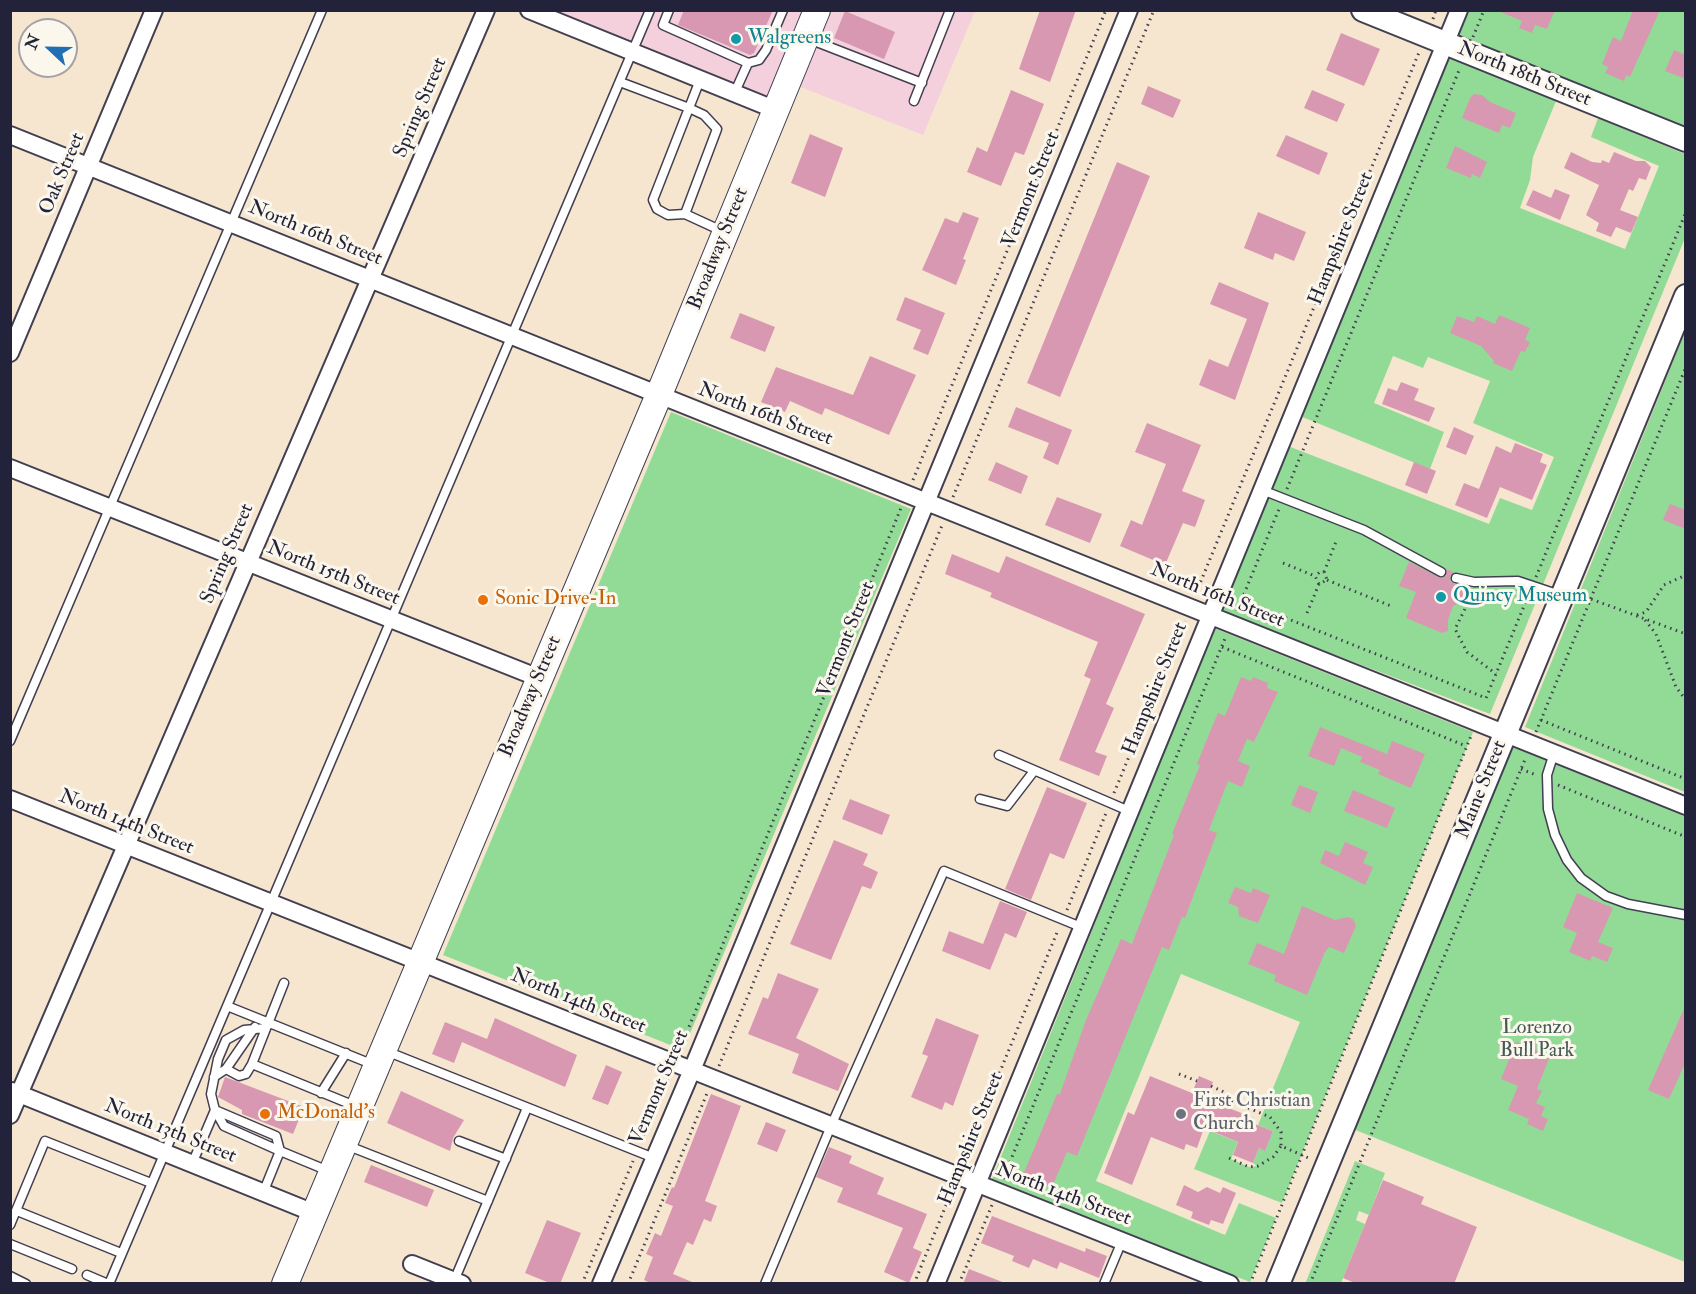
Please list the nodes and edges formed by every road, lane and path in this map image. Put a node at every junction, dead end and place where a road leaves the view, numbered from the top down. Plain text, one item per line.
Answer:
1 (154, 10) edge
2 (322, 10) edge
3 (486, 10) edge
4 (529, 10) edge
5 (669, 10) edge
6 (783, 10) edge
7 (817, 10) edge
8 (950, 10) edge
9 (1106, 10) edge
10 (1129, 10) edge
11 (1154, 10) edge
12 (1363, 10) edge
13 (1436, 10) edge
14 (1459, 10) edge
15 (1484, 10) edge
16 (649, 14) edge
17 (663, 25) junction
18 (806, 37) junction
19 (1435, 39) junction
20 (633, 52) junction
21 (1467, 52) junction
22 (748, 63) junction
23 (700, 80) junction
24 (620, 82) junction
25 (922, 83) junction
26 (734, 94) junction
27 (914, 101) dead end
28 (688, 108) junction
29 (776, 110) junction
30 (10, 135) edge
31 (1686, 140) edge
32 (89, 167) junction
33 (1686, 212) edge
34 (685, 214) junction
35 (231, 223) junction
36 (726, 232) junction
37 (370, 278) junction
38 (1686, 296) edge
39 (511, 336) junction
40 (10, 353) edge
41 (1686, 367) edge
42 (658, 397) junction
43 (10, 468) edge
44 (1262, 490) junction
45 (907, 493) junction
46 (1283, 499) junction
47 (927, 501) junction
48 (110, 508) junction
49 (948, 509) junction
50 (1337, 539) dead end
51 (248, 562) junction
52 (1283, 563) dead end
53 (1324, 572) junction
54 (1441, 572) dead end
55 (1686, 575) edge
56 (1315, 576) junction
57 (1456, 578) dead end
58 (1327, 580) junction
59 (1488, 581) junction
60 (1319, 584) junction
61 (1533, 584) junction
62 (1563, 592) junction
63 (1590, 599) junction
64 (1241, 600) junction
65 (1391, 606) dead end
66 (1190, 607) junction
67 (1307, 613) dead end
68 (1210, 615) junction
69 (1635, 615) junction
70 (1642, 617) junction
71 (392, 620) junction
72 (1231, 624) junction
73 (1686, 634) edge
74 (1222, 647) junction
75 (1496, 674) junction
76 (539, 678) junction
77 (1486, 698) junction
78 (1686, 700) edge
79 (1541, 720) junction
80 (1476, 722) junction
81 (1505, 734) junction
82 (10, 741) edge
83 (1531, 744) junction
84 (1466, 746) junction
85 (1554, 753) junction
86 (999, 755) dead end
87 (1521, 769) junction
88 (1034, 771) junction
89 (1686, 778) edge
90 (1546, 780) junction
91 (10, 799) edge
92 (980, 800) dead end
93 (1110, 803) junction
94 (1686, 806) edge
95 (1129, 811) junction
96 (1686, 837) edge
97 (126, 845) junction
98 (271, 903) junction
99 (1686, 915) edge
100 (1063, 919) junction
101 (1081, 927) junction
102 (420, 963) junction
103 (284, 983) dead end
104 (227, 1006) junction
105 (267, 1025) junction
106 (255, 1027) junction
107 (346, 1053) junction
108 (380, 1058) junction
109 (674, 1063) junction
110 (252, 1065) junction
111 (226, 1069) junction
112 (692, 1070) junction
113 (1179, 1074) dead end
114 (214, 1077) junction
115 (714, 1079) junction
116 (1197, 1081) dead end
117 (1211, 1086) dead end
118 (15, 1092) edge
119 (321, 1093) junction
120 (358, 1108) junction
121 (527, 1108) junction
122 (215, 1110) junction
123 (10, 1115) edge
124 (831, 1126) junction
125 (459, 1141) dead end
126 (343, 1144) junction
127 (1281, 1146) junction
128 (280, 1150) junction
129 (164, 1152) junction
130 (637, 1152) junction
131 (1302, 1155) junction
132 (506, 1158) junction
133 (654, 1158) junction
134 (1229, 1158) dead end
135 (192, 1164) junction
136 (1327, 1165) junction
137 (331, 1172) junction
138 (958, 1177) junction
139 (151, 1183) junction
140 (977, 1184) junction
141 (997, 1192) junction
142 (263, 1193) junction
143 (488, 1201) junction
144 (16, 1211) junction
145 (314, 1213) junction
146 (10, 1225) edge
147 (1122, 1241) junction
148 (10, 1244) edge
149 (121, 1253) junction
150 (412, 1264) dead end
151 (72, 1269) dead end
152 (87, 1275) dead end
153 (10, 1276) edge
154 (458, 1282) edge
155 (26, 1284) edge
156 (108, 1284) edge
157 (285, 1284) edge
158 (582, 1284) edge
159 (601, 1284) edge
160 (628, 1284) edge
161 (765, 1284) edge
162 (914, 1284) edge
163 (936, 1284) edge
164 (959, 1284) edge
165 (1104, 1284) edge
166 (1230, 1284) edge
167 (1250, 1284) edge
168 (1278, 1284) edge
169 (1310, 1284) edge

1 - 32 street, Oak Street
2 - 35 lane
3 - 37 street, Spring Street
4 - 20 street
5 - 17 lane
6 - 22 lane
7 - 18 main road, Broadway Street
8 - 25 lane
9 - 45 path
10 - 47 street, Vermont Street
11 - 49 path
12 - 19 street, North 18th Street
13 - 19 path
14 - 19 street, Hampshire Street
15 - 21 path
16 - 17 lane
16 - 20 lane
17 - 22 lane
18 - 25 lane
18 - 29 main road, Broadway Street
19 - 21 street, North 18th Street
19 - 44 street, Hampshire Street
19 - 66 path
20 - 23 street
20 - 24 lane
21 - 31 street, North 18th Street
21 - 46 path
22 - 26 lane
23 - 26 street
23 - 28 lane
24 - 28 lane
24 - 39 lane
25 - 27 lane
26 - 29 street
28 - 34 lane
28 - 34 lane
29 - 36 main road, Broadway Street
30 - 32 street, North 16th Street
32 - 35 street, North 16th Street
32 - 40 street, Oak Street
33 - 61 path
34 - 36 lane
35 - 37 street, North 16th Street
35 - 48 lane
36 - 42 main road, Broadway Street
37 - 39 street, North 16th Street
37 - 51 street, Spring Street
38 - 62 street, Maine Street
39 - 42 street, North 16th Street
39 - 71 lane
41 - 63 path
42 - 45 street, North 16th Street
42 - 76 main road, Broadway Street
43 - 48 street, North 15th Street
44 - 46 lane
44 - 68 street, Hampshire Street
45 - 47 street, North 16th Street
45 - 109 path
46 - 54 lane
46 - 64 path
47 - 49 street, North 16th Street
47 - 112 street, Vermont Street
48 - 51 street, North 15th Street
48 - 82 lane
49 - 66 street, North 16th Street
49 - 115 path
50 - 53 path
51 - 71 street, North 15th Street
51 - 97 street, Spring Street
52 - 56 path
53 - 56 path
53 - 58 path
55 - 69 path
56 - 60 path
57 - 59 lane
58 - 60 path
58 - 65 path
59 - 61 lane
59 - 75 path
60 - 67 path
61 - 62 lane
61 - 75 path
62 - 63 path
62 - 81 street, Maine Street
63 - 69 path
63 - 79 path
64 - 72 path
64 - 77 path
66 - 68 street, North 16th Street
66 - 93 path
68 - 72 street, North 16th Street
68 - 95 street, Hampshire Street
69 - 70 path
70 - 73 path
70 - 78 path
71 - 76 street, North 15th Street
71 - 98 lane
72 - 74 path
72 - 80 street, North 16th Street
74 - 84 path
74 - 141 path
75 - 77 path
76 - 102 main road, Broadway Street
77 - 80 path
79 - 83 path
79 - 89 path
80 - 81 street, North 16th Street
80 - 84 path
81 - 83 street, North 16th Street
81 - 136 street, Maine Street
83 - 85 street, North 16th Street
83 - 87 path
84 - 131 path
85 - 90 lane
85 - 94 street, North 16th Street
86 - 88 lane
87 - 90 path
87 - 169 path
88 - 92 lane
88 - 93 lane
90 - 96 path
90 - 99 lane
91 - 97 street, North 14th Street
93 - 95 lane
93 - 100 path
95 - 101 street, Hampshire Street
97 - 98 street, North 14th Street
97 - 118 street, Spring Street
98 - 102 street, North 14th Street
98 - 104 lane
100 - 101 lane
100 - 124 lane
100 - 138 path
101 - 140 street, Hampshire Street
102 - 108 main road, Broadway Street
102 - 109 street, North 14th Street
103 - 105 lane
104 - 105 lane
104 - 129 lane
105 - 106 lane
105 - 107 lane
105 - 110 lane
106 - 111 lane
106 - 114 lane
107 - 108 lane
107 - 119 lane
108 - 120 main road, Broadway Street
108 - 121 lane
109 - 112 street, North 14th Street
109 - 130 path
110 - 111 lane
110 - 119 lane
111 - 114 lane
112 - 115 street, North 14th Street
112 - 133 street, Vermont Street
113 - 116 path
114 - 122 lane
115 - 124 street, North 14th Street
115 - 160 path
117 - 127 path
118 - 123 street, Spring Street
118 - 129 street, North 13th Street
119 - 120 lane
120 - 126 main road, Broadway Street
121 - 130 lane
121 - 132 lane
122 - 128 lane
122 - 135 lane
124 - 138 street, North 14th Street
124 - 161 lane
125 - 132 lane
126 - 137 main road, Broadway Street
126 - 143 lane
127 - 131 path
127 - 134 path
128 - 137 lane
128 - 142 lane
129 - 135 street, North 13th Street
129 - 139 lane
130 - 133 lane
130 - 158 path
131 - 136 path
131 - 167 path
132 - 143 lane
133 - 159 street, Vermont Street
135 - 142 street, North 13th Street
136 - 168 street, Maine Street
137 - 145 main road, Broadway Street
138 - 140 street, North 14th Street
138 - 162 path
139 - 144 lane
139 - 149 lane
140 - 141 street, North 14th Street
140 - 163 street, Hampshire Street
141 - 147 street, North 14th Street
141 - 164 path
142 - 145 street, North 13th Street
143 - 154 lane
144 - 146 lane
144 - 149 lane
145 - 157 main road, Broadway Street
147 - 165 lane
147 - 166 street, North 14th Street
148 - 151 lane
149 - 156 lane
150 - 154 street
152 - 156 lane
153 - 155 lane

